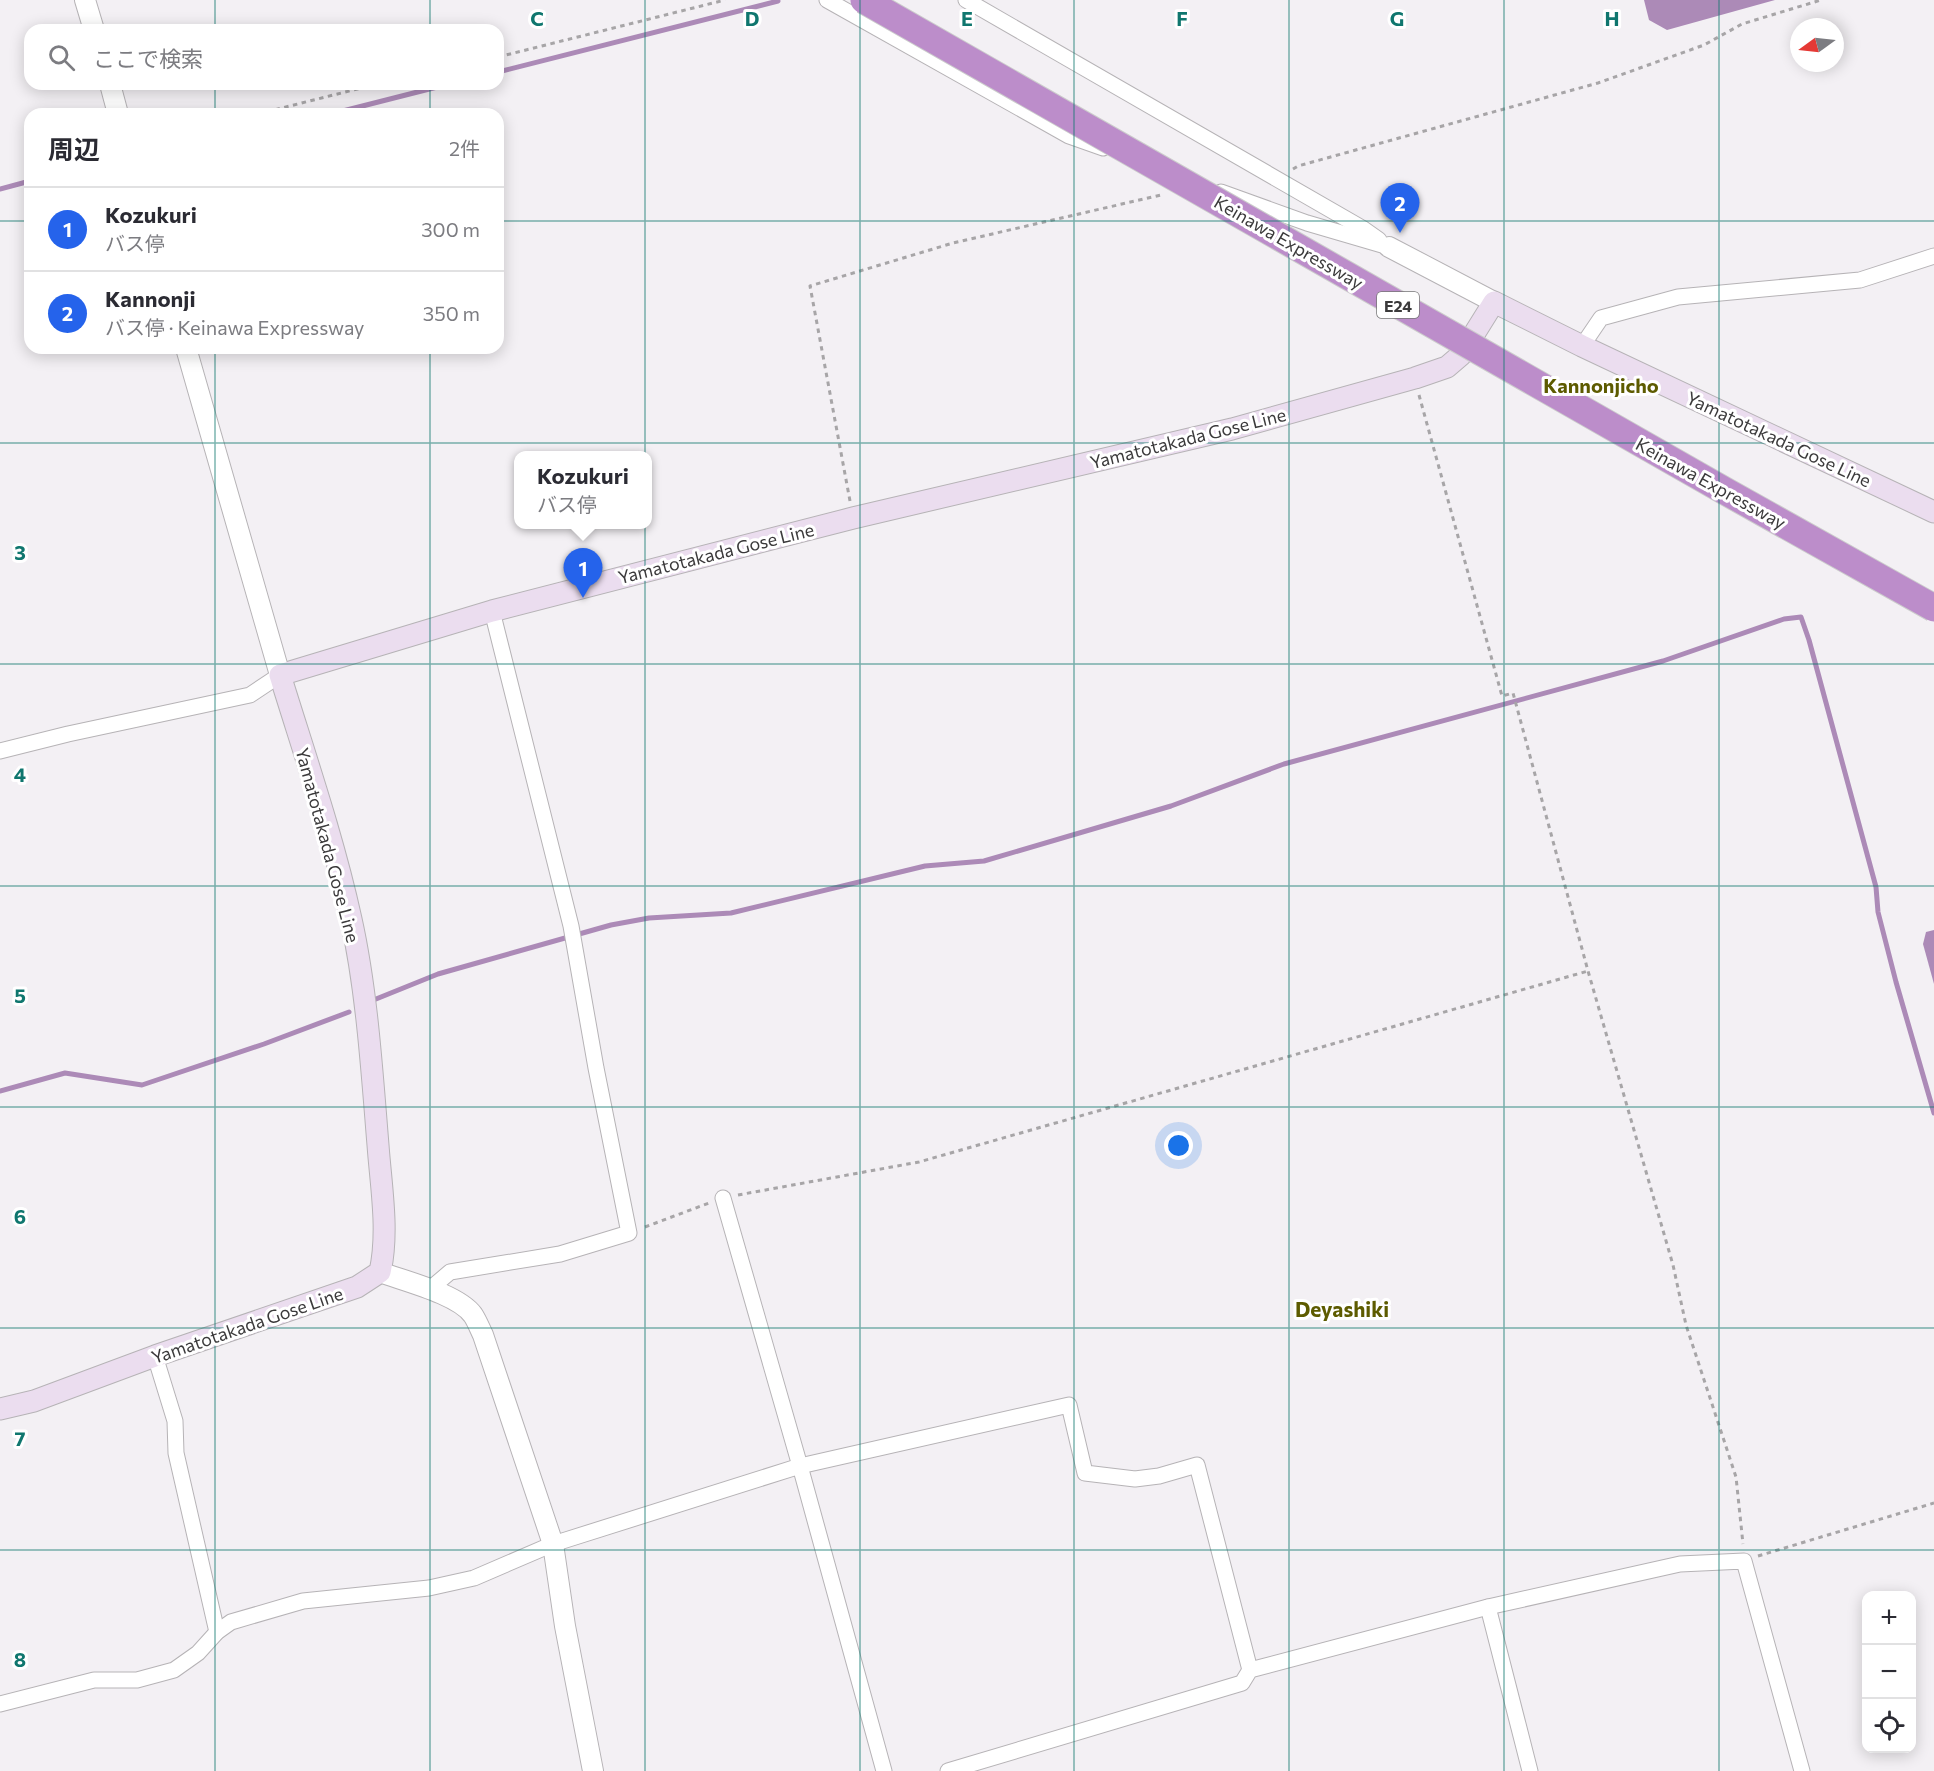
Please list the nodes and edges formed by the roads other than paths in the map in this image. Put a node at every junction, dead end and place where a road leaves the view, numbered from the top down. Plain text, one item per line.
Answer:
1 (85, 0) edge
2 (826, 0) edge
3 (864, 0) edge
4 (966, 0) edge
5 (92, 24) edge
6 (112, 90) edge
7 (116, 108) edge
8 (1389, 247) junction
9 (1934, 256) edge
10 (1494, 302) junction
11 (1582, 346) junction
12 (188, 354) edge
13 (1934, 512) edge
14 (1934, 608) edge
15 (492, 611) junction
16 (280, 675) junction
17 (0, 751) edge
18 (723, 1198) road end
19 (380, 1272) junction
20 (430, 1289) junction
21 (155, 1356) junction
22 (0, 1409) edge
23 (800, 1466) junction
24 (553, 1544) junction
25 (1488, 1607) junction
26 (217, 1632) junction
27 (1250, 1670) junction
28 (0, 1704) edge
29 (593, 1771) edge
30 (884, 1771) edge
31 (948, 1771) edge
32 (1530, 1771) edge
33 (1802, 1771) edge

1 - 5 street
2 - 8 street
3 - 14 highway, Keinawa Expressway / E24, bridge
4 - 8 street
6 - 7 street
8 - 10 street
9 - 11 street
10 - 11 main road, Yamatotakada Gose Line
10 - 15 main road, Yamatotakada Gose Line
11 - 13 main road, Yamatotakada Gose Line
12 - 16 street
15 - 16 main road, Yamatotakada Gose Line
15 - 20 street
16 - 17 street
16 - 19 main road, Yamatotakada Gose Line
18 - 23 street
19 - 20 street
19 - 21 main road, Yamatotakada Gose Line
20 - 24 street
21 - 22 main road, Yamatotakada Gose Line
21 - 26 street
23 - 24 street
23 - 27 street
23 - 30 street
24 - 26 street
24 - 29 street
25 - 27 street
25 - 32 street
25 - 33 street
26 - 28 street
27 - 31 street

